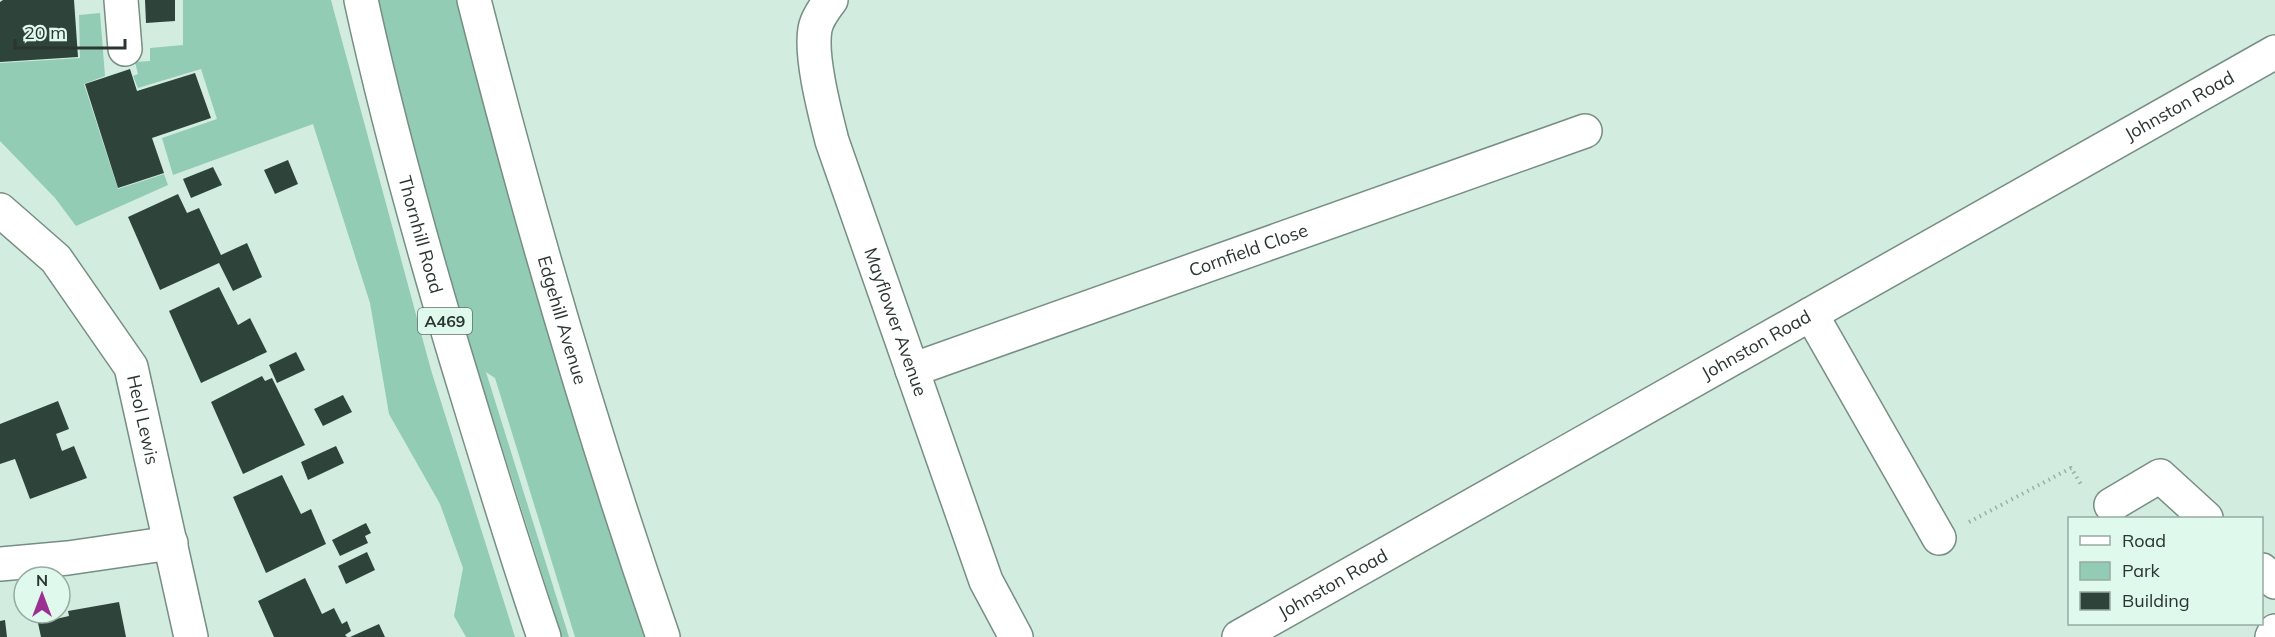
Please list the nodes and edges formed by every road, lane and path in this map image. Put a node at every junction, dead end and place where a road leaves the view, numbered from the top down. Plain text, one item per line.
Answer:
1 (121, 0) edge
2 (361, 0) edge
3 (474, 0) edge
4 (831, 0) edge
5 (125, 49) dead end
6 (2275, 52) edge
7 (1584, 130) dead end
8 (0, 210) edge
9 (1811, 314) junction
10 (912, 370) junction
11 (2111, 505) joint
12 (2204, 517) edge
13 (1939, 537) joint
14 (171, 543) junction
15 (0, 564) edge
16 (2263, 571) edge
17 (2275, 582) edge
18 (2275, 631) edge
19 (191, 637) edge
20 (544, 637) edge
21 (663, 637) edge
22 (1016, 637) edge
23 (1239, 637) edge
24 (2272, 637) edge

1 - 5 street
2 - 20 street, Thornhill Road / A469
3 - 21 street, Edgehill Avenue
4 - 10 street, Mayflower Avenue
6 - 9 street, Johnston Road
7 - 10 street, Cornfield Close
8 - 14 street, Heol Lewis
9 - 13 street
9 - 23 street, Johnston Road
10 - 22 street, Mayflower Avenue
11 - 12 street
11 - 13 path
14 - 15 street
14 - 19 street, Heol Lewis
16 - 17 street
18 - 24 street

